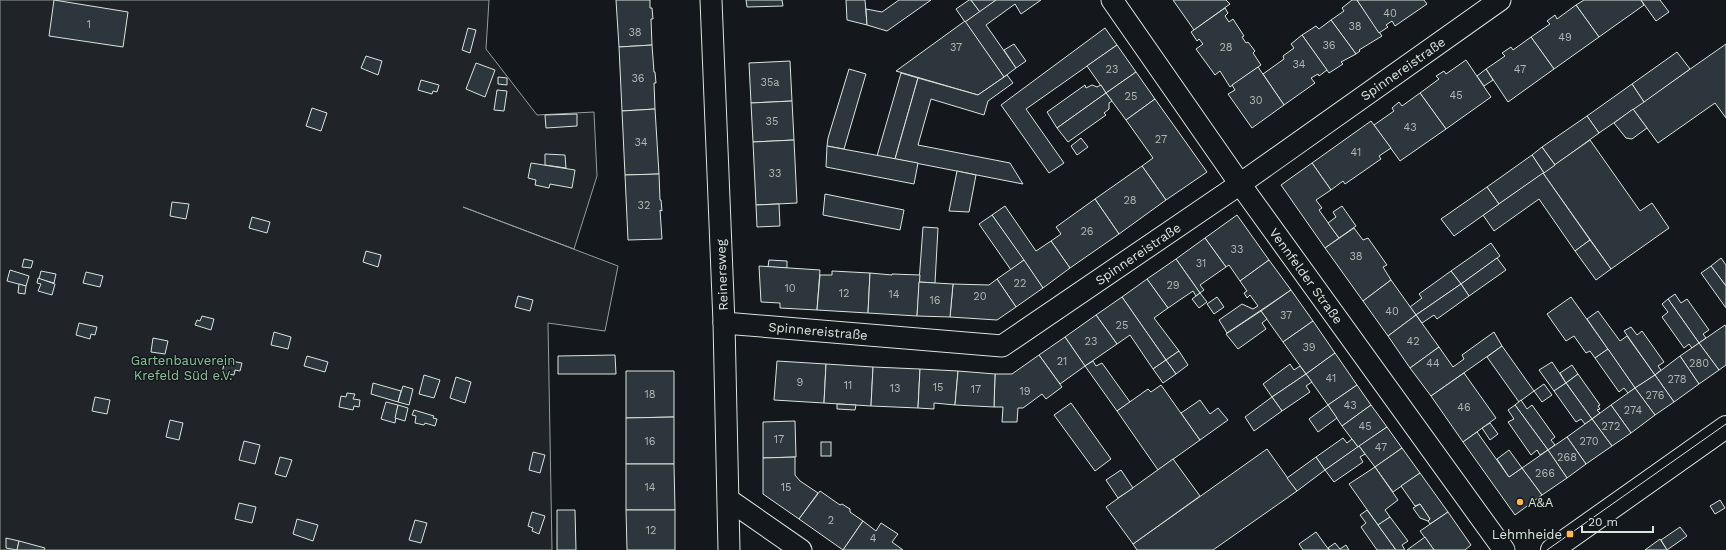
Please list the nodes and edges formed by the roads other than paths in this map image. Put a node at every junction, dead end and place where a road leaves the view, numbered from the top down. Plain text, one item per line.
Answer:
1 (711, 0) edge
2 (1112, 0) edge
3 (1500, 0) edge
4 (1240, 184) junction
5 (724, 323) junction
6 (1726, 427) edge
7 (728, 500) junction
8 (729, 550) edge
9 (801, 550) edge
10 (1504, 550) edge
11 (1552, 550) edge

1 - 5 street, Reinersweg
2 - 4 street, Vennfelder Straße
3 - 4 street, Spinnereistraße
4 - 5 street, Spinnereistraße
4 - 10 street, Vennfelder Straße
5 - 7 street, Reinersweg
6 - 11 main road
7 - 8 street, Reinersweg
7 - 9 street

